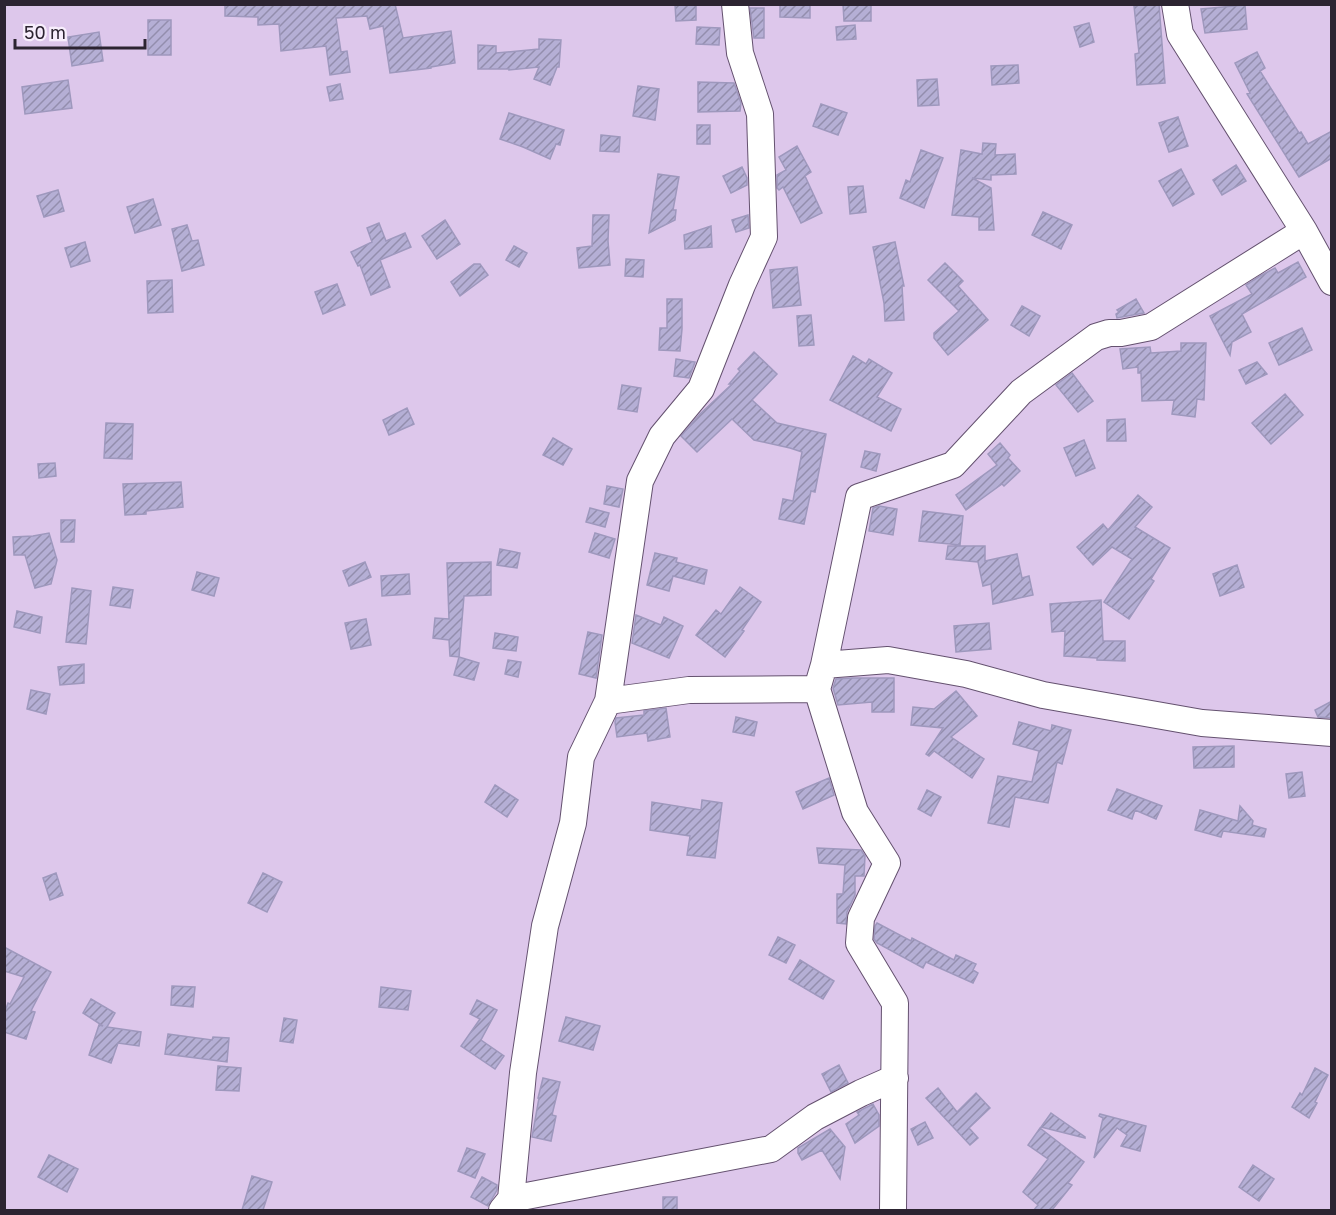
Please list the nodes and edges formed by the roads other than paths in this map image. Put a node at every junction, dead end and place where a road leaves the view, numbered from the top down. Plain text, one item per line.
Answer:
1 (735, 4) edge
2 (1175, 4) edge
3 (1304, 231) junction
4 (1332, 282) edge
5 (820, 677) junction
6 (608, 701) junction
7 (1332, 733) edge
8 (895, 1078) junction
9 (507, 1205) edge
10 (893, 1210) edge

1 - 6 street
2 - 3 street
3 - 4 street
3 - 5 street
5 - 6 street
5 - 7 street
5 - 8 street
6 - 9 street
8 - 9 street
8 - 10 street

